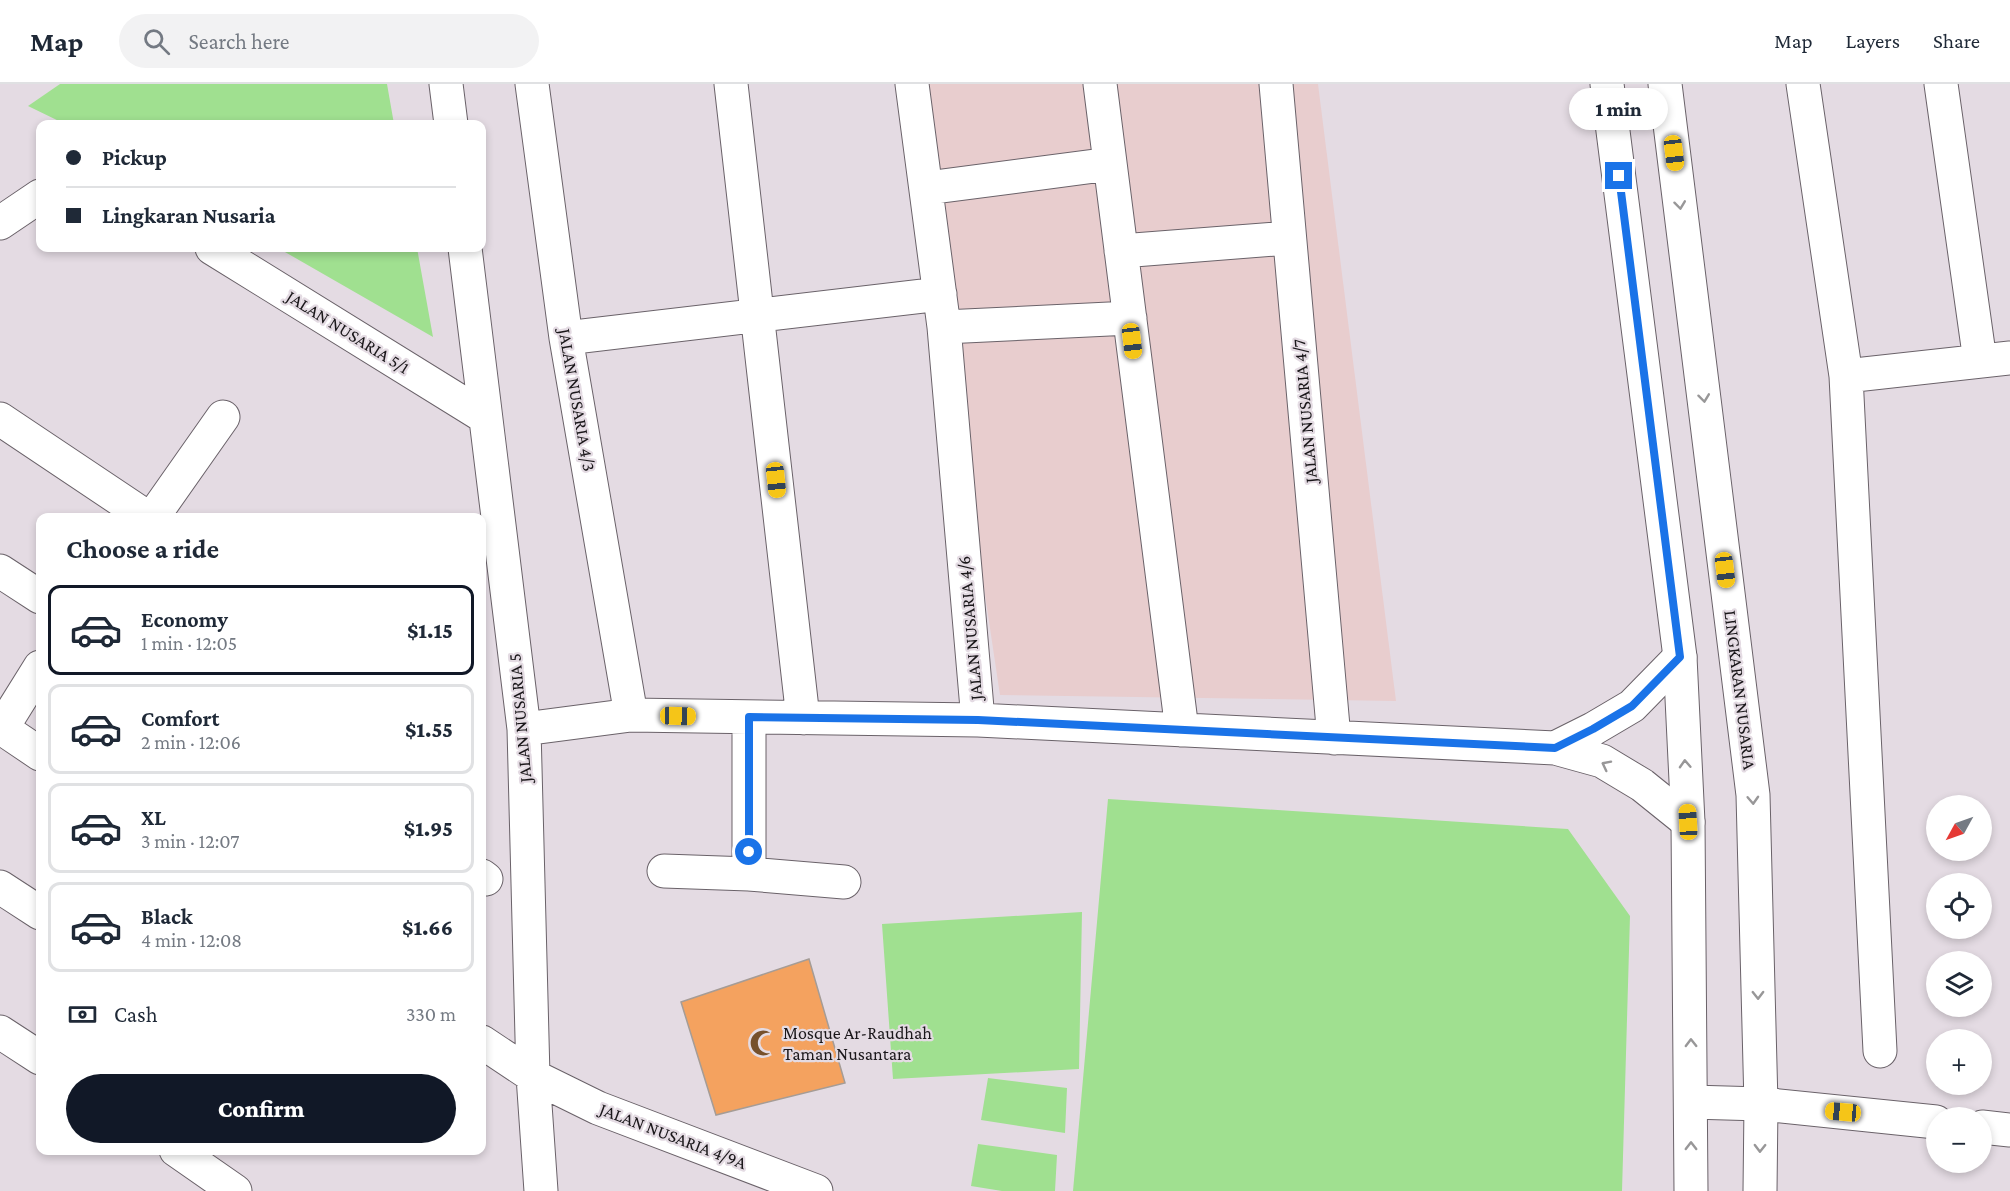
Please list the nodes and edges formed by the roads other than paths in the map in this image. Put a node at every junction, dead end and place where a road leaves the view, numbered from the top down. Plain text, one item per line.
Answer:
1 (446, 84) edge
2 (532, 84) edge
3 (731, 84) edge
4 (912, 84) edge
5 (1100, 84) edge
6 (1276, 84) edge
7 (1607, 84) edge
8 (1665, 84) edge
9 (1941, 84) edge
10 (1812, 85) edge
11 (450, 120) edge
12 (1110, 164) junction
13 (927, 188) junction
14 (36, 199) edge
15 (0, 223) edge
16 (1289, 238) junction
17 (1121, 251) junction
18 (218, 252) edge
19 (465, 252) edge
20 (940, 294) junction
21 (758, 314) junction
22 (1130, 318) junction
23 (944, 327) junction
24 (566, 338) junction
25 (1995, 359) edge
26 (1846, 376) junction
27 (223, 417) dead end
28 (485, 417) junction
29 (0, 419) edge
30 (139, 513) edge
31 (145, 513) edge
32 (0, 571) edge
33 (36, 594) edge
34 (1680, 657) junction
35 (36, 672) edge
36 (631, 715) junction
37 (749, 717) junction
38 (803, 718) junction
39 (978, 720) junction
40 (1, 728) edge
41 (524, 729) junction
42 (1182, 730) junction
43 (1334, 738) junction
44 (1555, 748) junction
45 (36, 751) edge
46 (1688, 822) junction
47 (664, 871) dead end
48 (749, 874) junction
49 (844, 882) dead end
50 (0, 887) edge
51 (36, 910) edge
52 (0, 1032) edge
53 (486, 1045) edge
54 (1880, 1051) dead end
55 (36, 1055) edge
56 (533, 1076) junction
57 (1691, 1102) junction
58 (1761, 1104) junction
59 (1926, 1121) edge
60 (1992, 1128) edge
61 (2010, 1130) edge
62 (183, 1155) edge
63 (230, 1190) edge
64 (541, 1191) edge
65 (816, 1191) edge
66 (1691, 1191) edge
67 (1760, 1191) edge

1 - 11 street
2 - 24 street, JALAN NUSARIA 4/3
3 - 21 street
4 - 13 street, JALAN NUSARIA 4/6
5 - 12 street
6 - 16 street, JALAN NUSARIA 4/7
7 - 34 street
8 -> 58 street, LINGKARAN NUSARIA
9 - 25 street
10 - 26 street
12 - 13 street
12 - 17 street
13 - 20 street, JALAN NUSARIA 4/6
14 - 15 street
16 - 17 street
16 - 43 street, JALAN NUSARIA 4/7
17 - 22 street
18 - 28 street, JALAN NUSARIA 5/1
19 - 28 street, JALAN NUSARIA 5
20 - 21 street
20 - 23 street, JALAN NUSARIA 4/6
21 - 24 street
21 - 38 street
22 - 23 street
22 - 42 street
23 - 39 street, JALAN NUSARIA 4/6
24 - 36 street, JALAN NUSARIA 4/3
25 - 26 street
26 - 54 street
27 - 31 street
28 - 41 street, JALAN NUSARIA 5
29 - 30 street
32 - 33 street
34 - 44 street
46 -> 34 street
35 - 40 street
36 - 37 street, JALAN NUSARIA 4/6
36 - 41 street, JALAN NUSARIA 4/6
37 - 38 street, JALAN NUSARIA 4/6
37 - 48 street
38 - 39 street, JALAN NUSARIA 4/6
39 - 42 street
40 - 45 street
41 - 56 street, JALAN NUSARIA 5
42 - 43 street
43 - 44 street
46 -> 44 street
57 -> 46 street
47 - 48 street
48 - 49 street
50 - 51 street
52 - 55 street
53 - 56 street, JALAN NUSARIA 4/9A
56 - 64 street, JALAN NUSARIA 5
56 - 65 street, JALAN NUSARIA 4/9A
57 - 58 street
66 -> 57 street
58 - 59 street
58 -> 67 street, LINGKARAN NUSARIA
60 - 61 street
62 - 63 street

